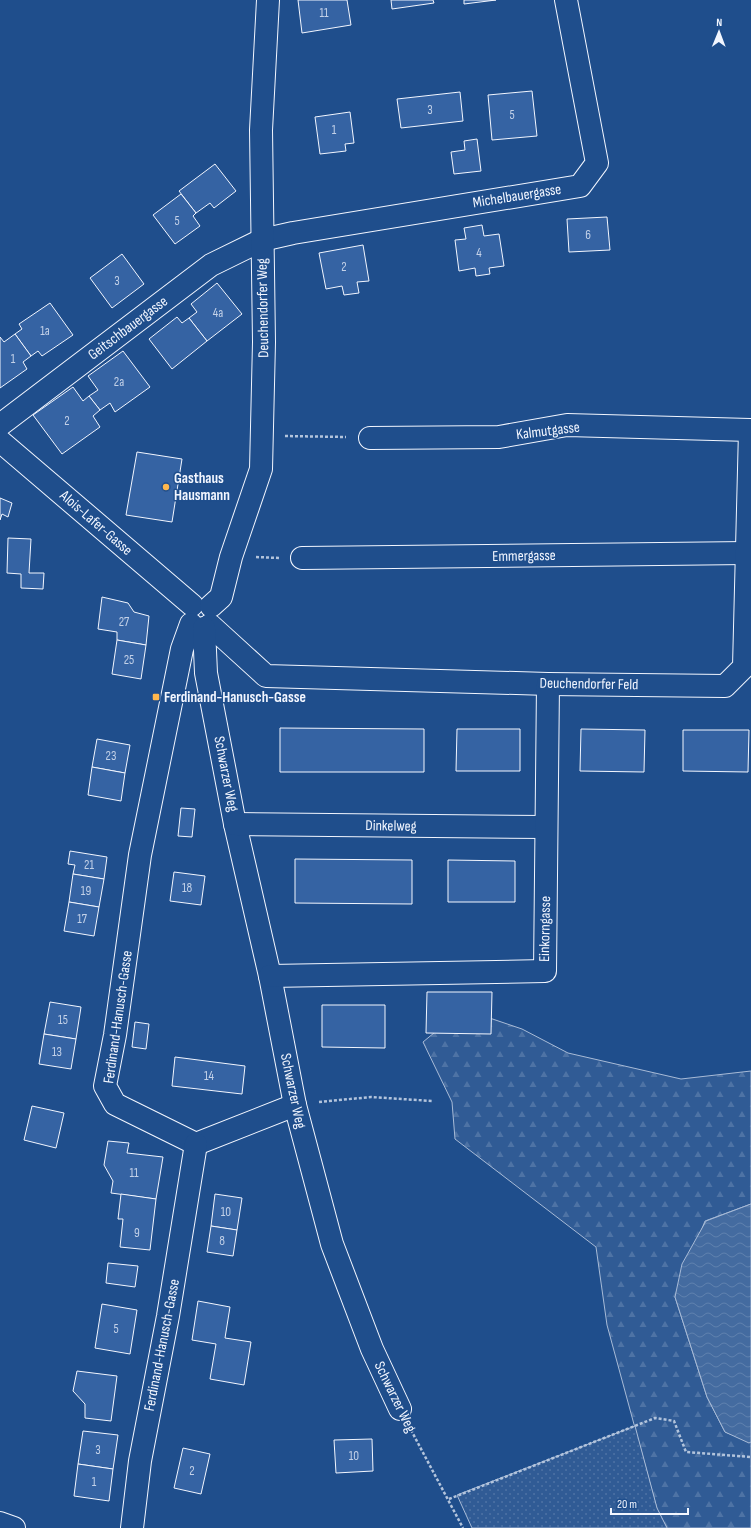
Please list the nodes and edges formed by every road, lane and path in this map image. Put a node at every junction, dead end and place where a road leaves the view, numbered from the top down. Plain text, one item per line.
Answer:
1 (268, 0) edge
2 (566, 0) edge
3 (262, 240) junction
4 (0, 425) edge
5 (750, 430) joint
6 (262, 435) junction
7 (370, 438) joint
8 (0, 441) edge
9 (747, 554) junction
10 (231, 557) junction
11 (302, 558) joint
12 (202, 618) junction
13 (548, 684) junction
14 (235, 824) junction
15 (546, 827) junction
16 (270, 976) junction
17 (432, 1101) dead end
18 (295, 1105) junction
19 (196, 1144) junction
20 (400, 1409) joint
21 (751, 1456) edge
22 (449, 1499) junction
23 (0, 1522) edge
24 (14, 1528) edge
25 (132, 1528) edge
26 (463, 1528) edge

1 - 3 street, Deuchendorfer Weg
2 - 3 street, Michelbauergasse
3 - 4 street, Geitschbauergasse
3 - 6 street, Deuchendorfer Weg
5 - 7 street, Kalmutgasse
5 - 9 street, Deuchendorfer Feld
6 - 7 path
6 - 10 street, Deuchendorfer Weg
8 - 12 street, Alois-Lafer-Gasse
9 - 11 street, Emmergasse
9 - 13 street, Deuchendorfer Feld
10 - 11 path
10 - 12 street, Deuchendorfer Weg
12 - 13 street, Deuchendorfer Feld
12 - 14 street, Schwarzer Weg
12 - 19 street, Ferdinand-Hanusch-Gasse
13 - 15 street, Einkorngasse
14 - 15 street, Dinkelweg
14 - 16 street, Schwarzer Weg
15 - 16 street, Einkorngasse
16 - 18 street, Schwarzer Weg
17 - 18 path
18 - 19 street
18 - 20 street, Schwarzer Weg
19 - 25 street, Ferdinand-Hanusch-Gasse
20 - 22 path, Schwarzer Weg
21 - 22 path
22 - 26 path, Schwarzer Weg
23 - 24 street

